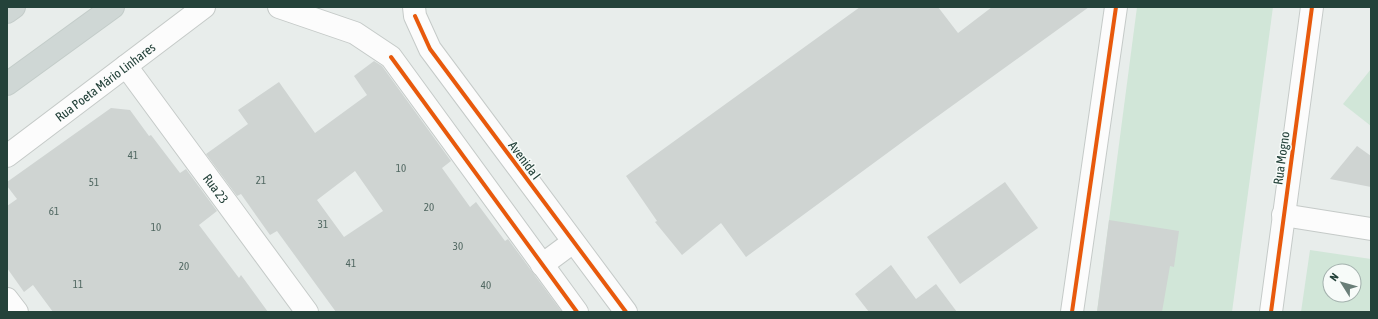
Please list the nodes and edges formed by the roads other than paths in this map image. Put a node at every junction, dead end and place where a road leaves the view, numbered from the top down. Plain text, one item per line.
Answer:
1 (14, 7) edge
2 (113, 7) edge
3 (204, 7) edge
4 (279, 7) edge
5 (414, 7) edge
6 (1116, 7) edge
7 (1312, 7) edge
8 (7, 12) edge
9 (126, 66) junction
10 (7, 84) edge
11 (7, 156) edge
12 (1283, 215) junction
13 (1371, 229) edge
14 (573, 242) junction
15 (542, 265) junction
16 (7, 299) edge
17 (17, 312) edge
18 (307, 312) edge
19 (577, 312) edge
20 (626, 312) edge
21 (1072, 312) edge
22 (1271, 312) edge

1 - 8 main road
2 - 10 main road
3 - 9 street, Rua Poeta Mário Linhares
4 - 15 street
5 - 14 street, Avenida I
6 - 21 street
7 - 12 street, Rua Mogno
9 - 11 street, Rua Poeta Mário Linhares
9 - 18 street, Rua 23
12 - 13 street
12 - 22 street, Rua Mogno
14 - 15 street
14 - 20 street, Avenida I
15 - 19 street
16 - 17 street

